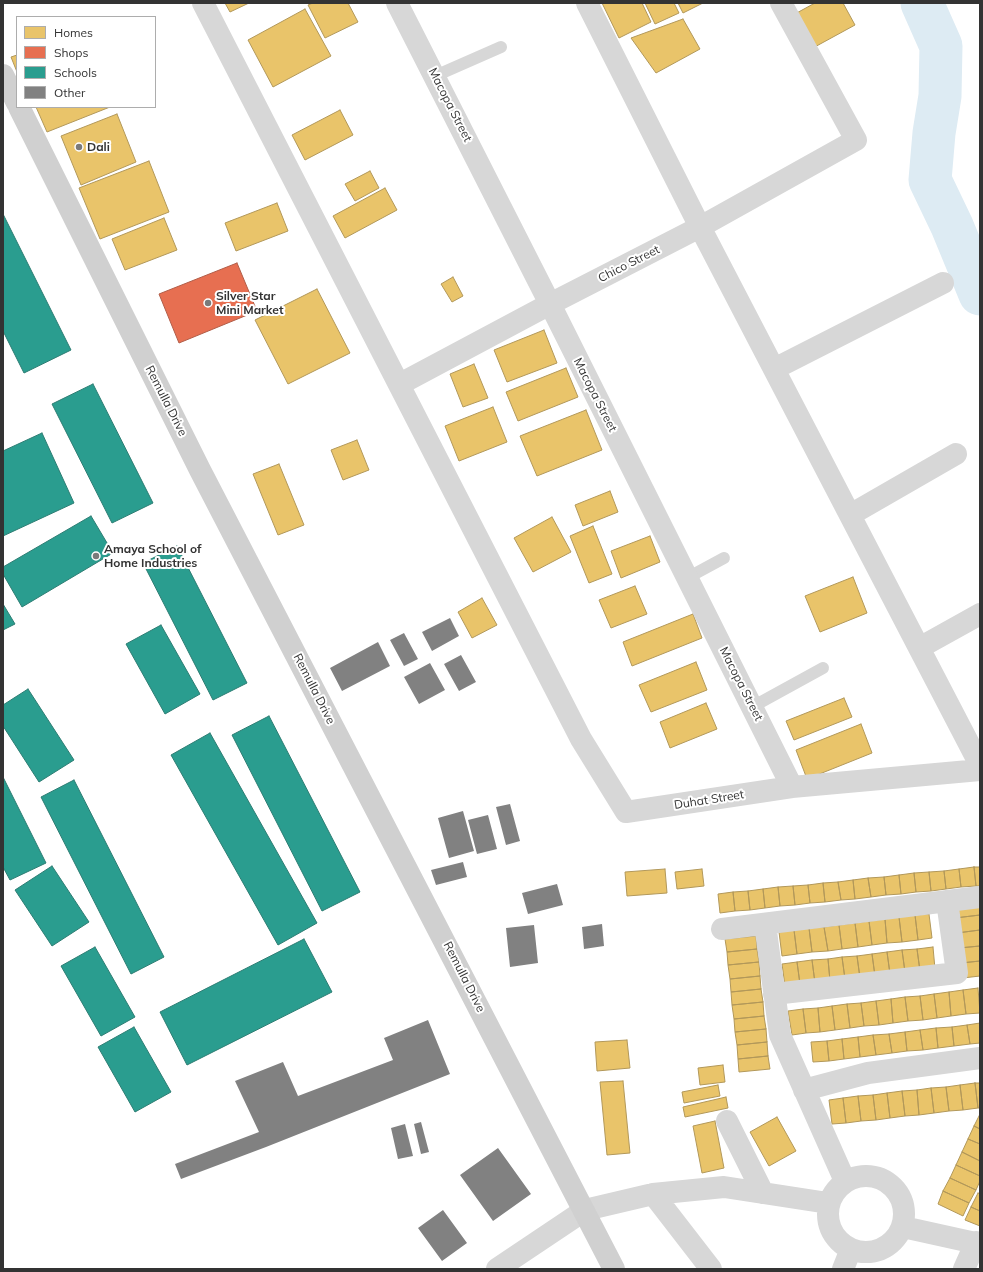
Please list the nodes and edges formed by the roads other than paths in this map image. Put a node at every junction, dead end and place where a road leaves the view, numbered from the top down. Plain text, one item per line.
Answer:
1 (203, 3) edge
2 (397, 3) edge
3 (587, 3) edge
4 (780, 3) edge
5 (501, 47) dead end
6 (3, 75) edge
7 (435, 76) junction
8 (16, 101) edge
9 (19, 108) edge
10 (700, 227) junction
11 (943, 283) dead end
12 (550, 304) junction
13 (774, 368) junction
14 (400, 384) junction
15 (956, 454) dead end
16 (850, 515) junction
17 (724, 558) dead end
18 (688, 578) junction
19 (980, 614) edge
20 (919, 648) junction
21 (823, 668) dead end
22 (752, 707) junction
23 (980, 765) edge
24 (980, 770) edge
25 (792, 787) junction
26 (980, 897) edge
27 (947, 901) junction
28 (765, 924) junction
29 (722, 929) dead end
30 (774, 994) junction
31 (980, 1058) edge
32 (804, 1090) junction
33 (727, 1121) dead end
34 (845, 1182) junction
35 (763, 1193) junction
36 (653, 1194) junction
37 (828, 1203) junction
38 (585, 1210) junction
39 (903, 1226) junction
40 (978, 1243) edge
41 (847, 1259) edge
42 (496, 1269) edge
43 (614, 1269) edge
44 (711, 1269) edge
45 (964, 1269) edge

1 - 14 street
2 - 7 street, Macopa Street
3 - 10 street
4 - 10 street, Chico Street
5 - 7 lane
6 - 8 main road
7 - 12 street, Macopa Street
9 - 38 main road, Remulla Drive
10 - 12 street, Chico Street
10 - 13 street
11 - 13 street
12 - 14 street, Chico Street
12 - 18 street, Macopa Street
13 - 16 street
14 - 25 street, Duhat Street
15 - 16 street
16 - 20 street
17 - 18 lane
18 - 22 street, Macopa Street
19 - 20 street
20 - 23 street
21 - 22 lane
22 - 25 street, Macopa Street
24 - 25 street, Duhat Street
26 - 27 street
27 - 28 street
27 - 30 street
28 - 29 street
28 - 30 street
30 - 32 street
31 - 32 street
32 - 34 street
33 - 35 street
34 - 37 street
34 - 39 street
35 - 36 street
35 - 37 street
36 - 38 street
36 - 44 street
37 - 41 street
38 - 42 street
38 - 43 main road, Remulla Drive
39 - 40 street
39 - 41 street
40 - 45 street

